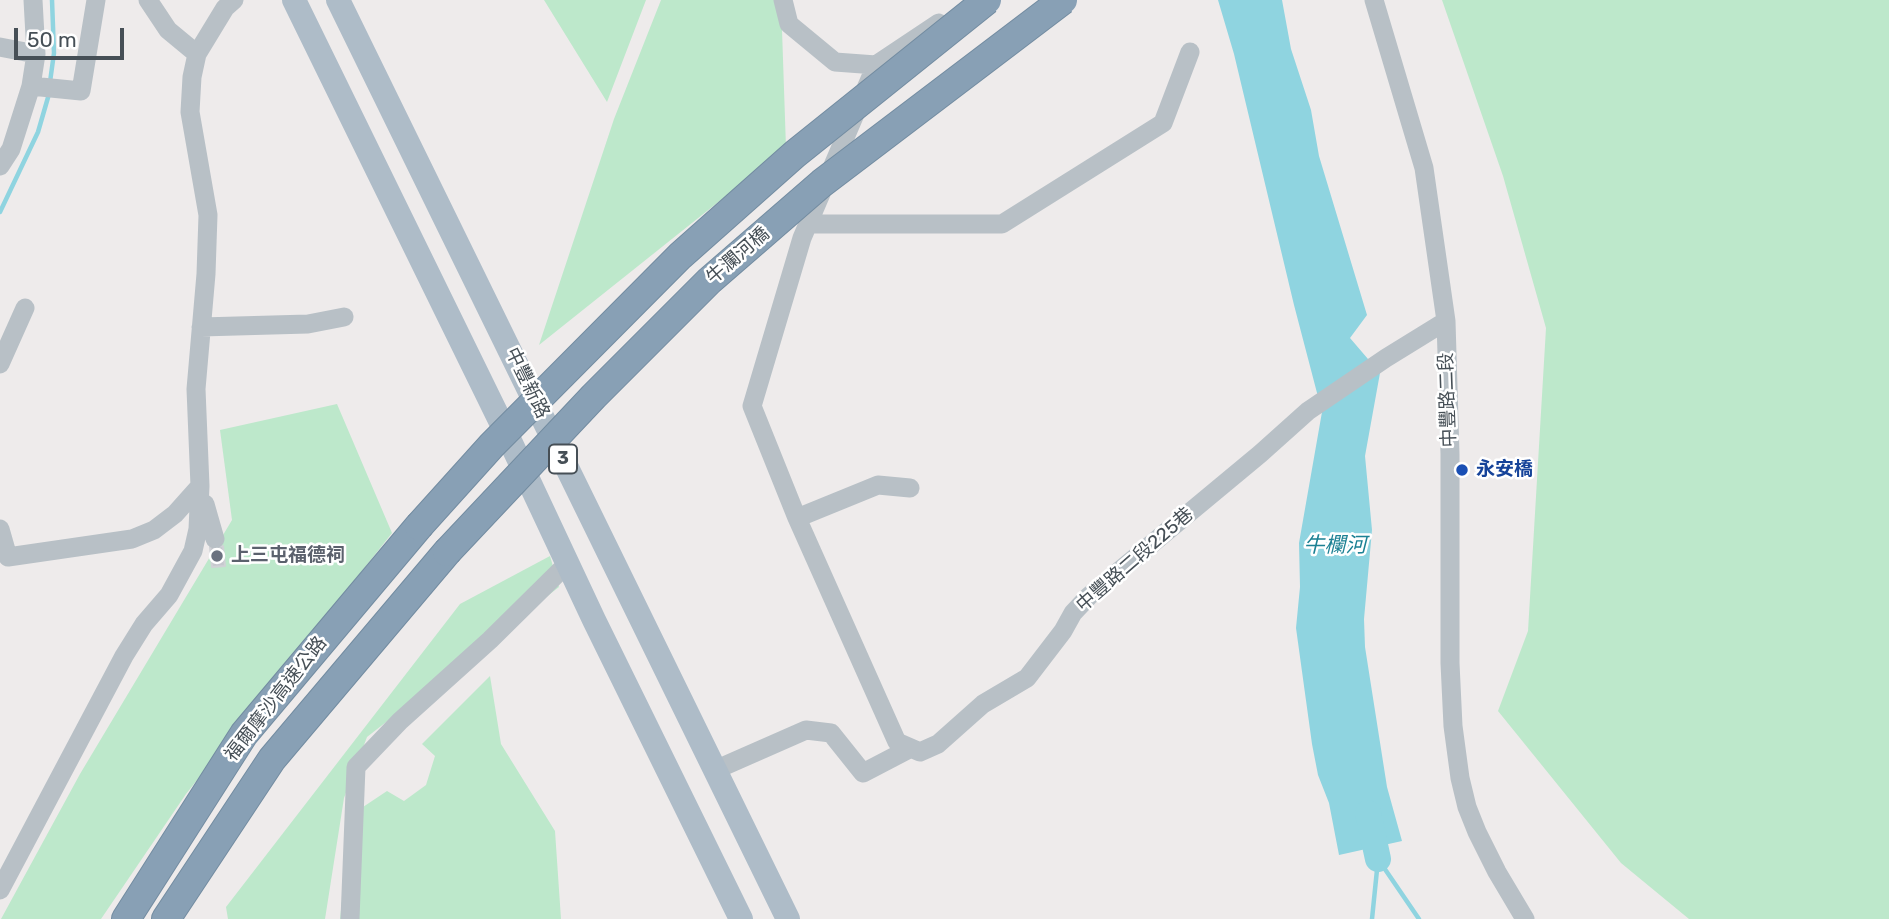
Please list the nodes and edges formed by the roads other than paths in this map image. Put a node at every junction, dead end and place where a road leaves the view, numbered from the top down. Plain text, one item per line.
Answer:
1 (33, 0) edge
2 (96, 0) edge
3 (148, 0) edge
4 (234, 0) edge
5 (294, 0) edge
6 (338, 0) edge
7 (783, 0) edge
8 (971, 0) edge
9 (987, 0) edge
10 (1063, 0) edge
11 (1374, 0) edge
12 (0, 47) edge
13 (1191, 52) dead end
14 (36, 54) junction
15 (197, 54) junction
16 (876, 65) junction
17 (31, 86) junction
18 (0, 166) edge
19 (808, 224) junction
20 (25, 308) dead end
21 (344, 317) dead end
22 (1446, 321) junction
23 (201, 327) junction
24 (0, 364) edge
25 (548, 427) junction
26 (517, 455) junction
27 (200, 486) junction
28 (910, 488) dead end
29 (797, 518) junction
30 (419, 526) joint
31 (0, 529) edge
32 (215, 539) dead end
33 (447, 552) joint
34 (568, 564) junction
35 (909, 749) junction
36 (715, 770) junction
37 (26, 841) junction
38 (0, 873) edge
39 (0, 890) edge
40 (171, 913) edge
41 (126, 919) edge
42 (350, 919) edge
43 (741, 919) edge
44 (788, 919) edge
45 (1525, 919) edge

1 - 14 street
2 - 17 street
3 - 15 street
4 - 15 street
5 - 26 main road, 3
6 - 25 main road, 中豐新路 / 3
7 - 16 street
8 - 16 street
9 - 30 highway, 牛瀾河橋, bridge
10 - 33 highway, 牛瀾河橋 / 3, bridge
11 - 22 street, 中豐路二段
12 - 14 street
13 - 19 street
14 - 17 street
15 - 23 street
16 - 19 street
17 - 18 street
19 - 29 street
20 - 24 street
21 - 23 street
22 - 35 street, 中豐路二段225巷
22 - 45 street, 中豐路二段
23 - 27 street
25 - 26 main road
25 - 36 main road, 中豐新路 / 3
26 - 34 main road, 3
27 - 31 street
27 - 32 street
27 - 37 street
28 - 29 street
29 - 35 street
30 - 41 highway, 福爾摩沙高速公路
33 - 40 highway, 福爾摩沙高速公路 / 3
34 - 42 street
34 - 43 main road, 3
35 - 36 street, 中豐路二段225巷
36 - 44 main road, 中豐新路 / 3
37 - 38 street
37 - 39 street

